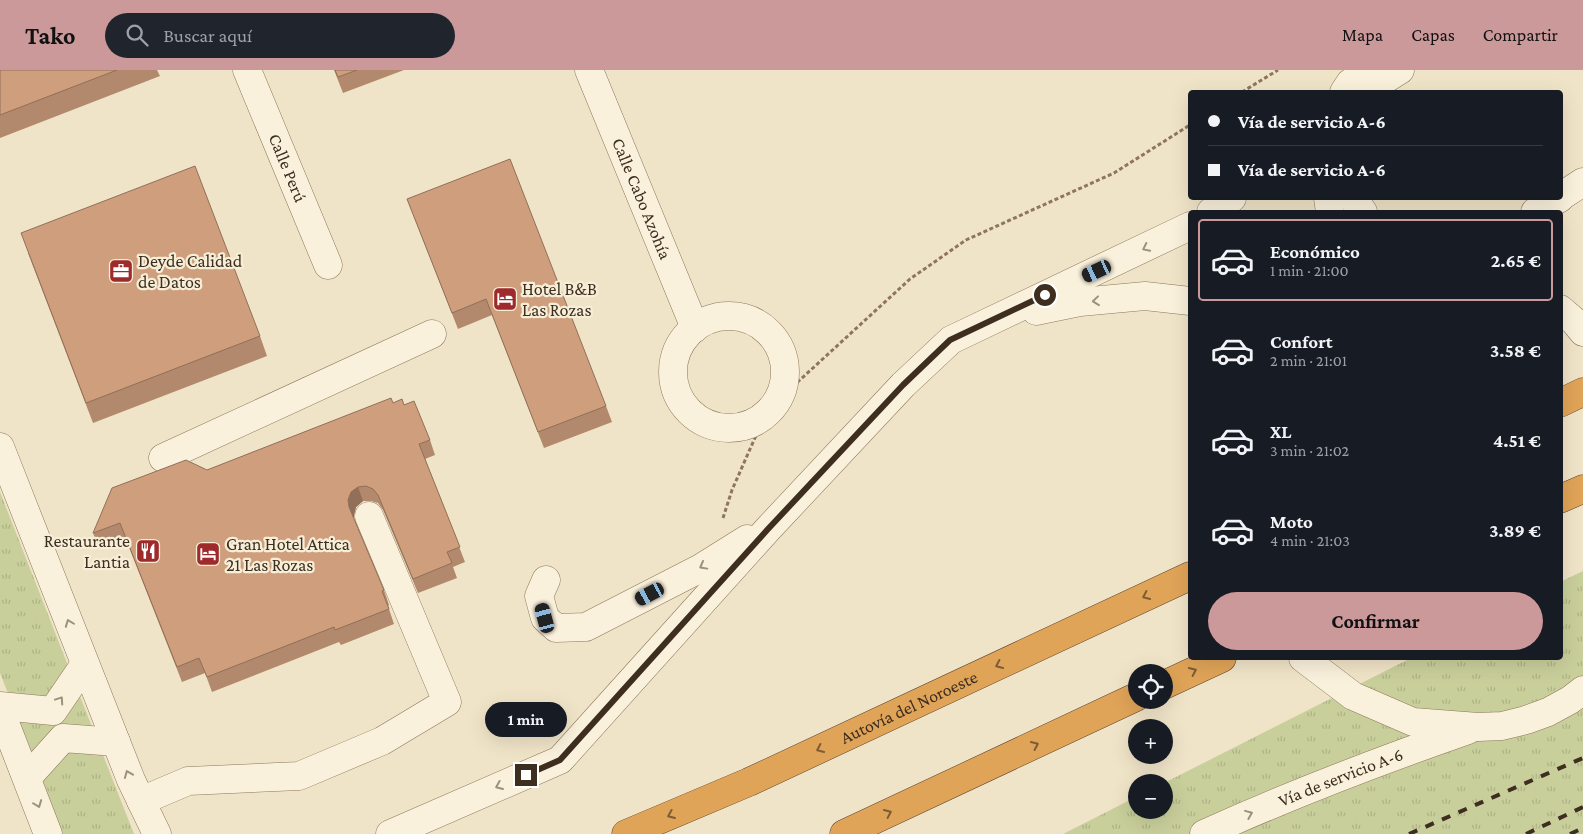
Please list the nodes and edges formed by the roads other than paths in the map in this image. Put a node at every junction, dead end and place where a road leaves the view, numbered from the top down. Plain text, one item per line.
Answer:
1 (247, 70) edge
2 (589, 70) edge
3 (1343, 70) edge
4 (1370, 70) edge
5 (1400, 70) edge
6 (1328, 90) edge
7 (1345, 90) edge
8 (1368, 90) edge
9 (1583, 182) edge
10 (1563, 195) edge
11 (1229, 200) edge
12 (1555, 200) edge
13 (1214, 210) edge
14 (1537, 210) edge
15 (1188, 227) edge
16 (328, 265) dead end
17 (1188, 302) edge
18 (1563, 312) edge
19 (993, 320) junction
20 (695, 328) junction
21 (1583, 332) edge
22 (432, 334) dead end
23 (1583, 392) edge
24 (1563, 402) edge
25 (0, 447) edge
26 (163, 458) dead end
27 (1583, 488) edge
28 (1563, 498) edge
29 (369, 516) dead end
30 (774, 523) junction
31 (1188, 577) edge
32 (546, 580) dead end
33 (1218, 660) edge
34 (1306, 660) edge
35 (85, 664) junction
36 (1173, 680) edge
37 (1583, 690) edge
38 (1128, 701) edge
39 (0, 706) edge
40 (0, 710) edge
41 (1478, 726) junction
42 (116, 742) junction
43 (27, 778) junction
44 (141, 801) junction
45 (48, 834) edge
46 (157, 834) edge
47 (390, 834) edge
48 (626, 834) edge
49 (844, 834) edge
50 (1204, 834) edge

1 - 16 street, Calle Perú
2 - 20 street, Calle Cabo Azohía
3 - 6 street
4 - 7 street
5 - 8 street
9 - 10 street
11 - 13 street
12 - 14 street
15 -> 19 street
17 -> 19 street
18 - 21 street
19 - 30 street
20 - 20 street
22 - 26 street
23 - 24 highway
35 -> 25 street
27 - 28 highway
29 - 44 street
30 -> 32 street
30 -> 47 street
31 -> 48 highway, Autovía del Noroeste
36 -> 33 highway
34 - 41 street
39 -> 35 street
35 - 42 street
37 - 41 street
49 -> 38 highway
40 - 43 street
50 -> 41 street, Vía de servicio A-6
42 - 43 street
44 -> 42 street
43 -> 45 street
44 - 46 street

